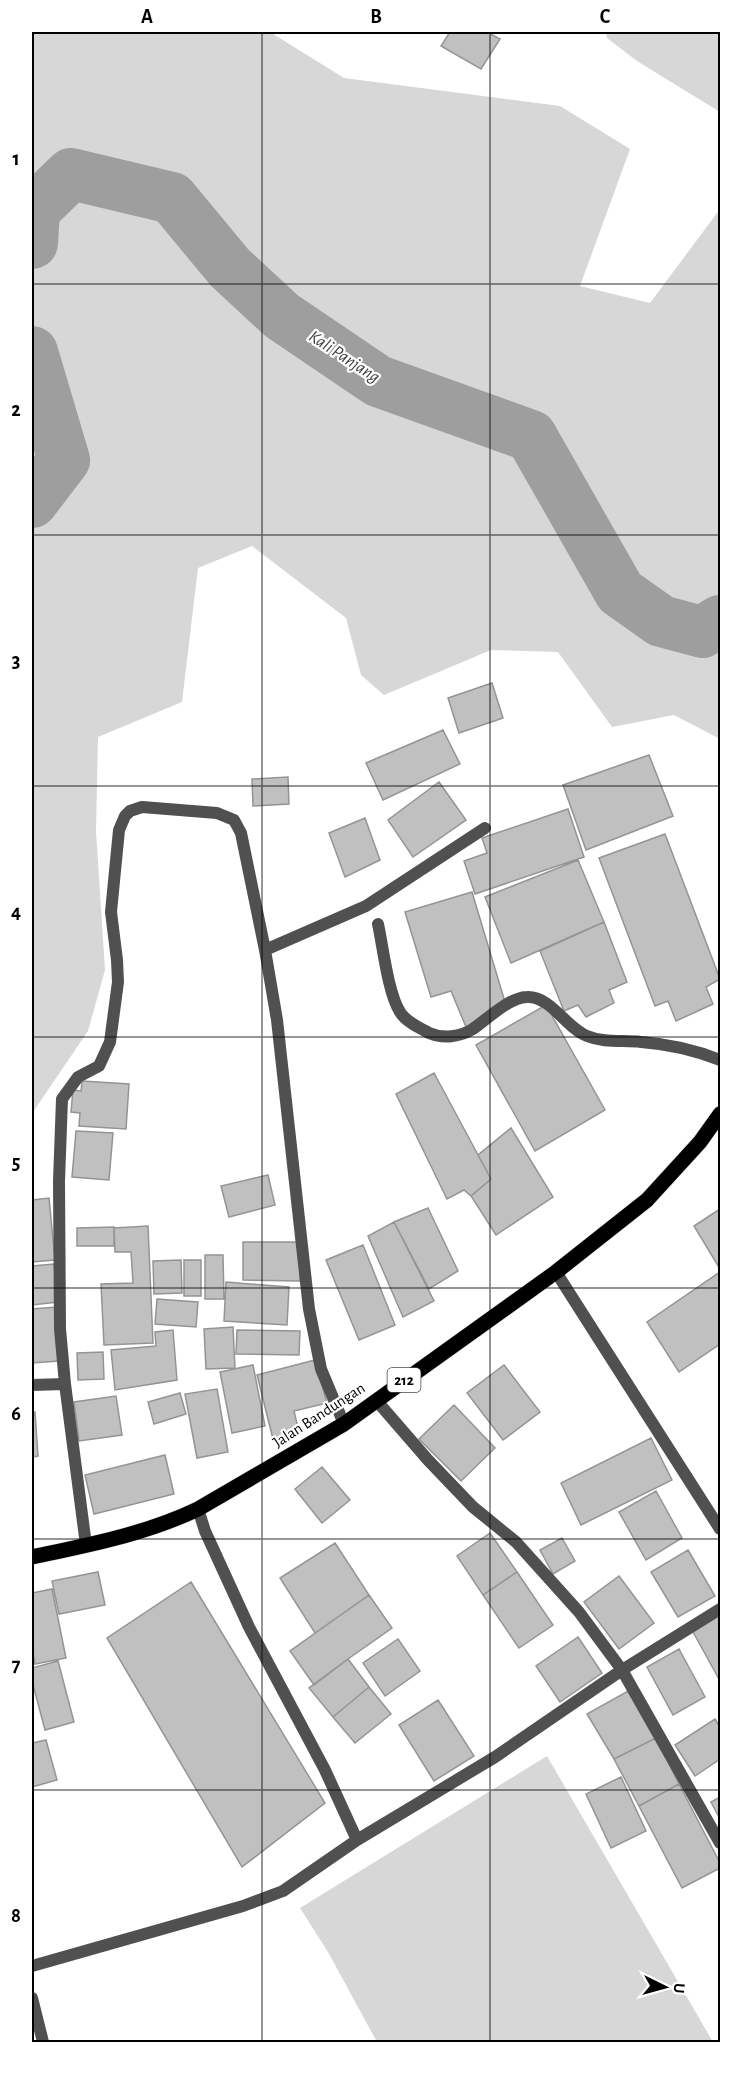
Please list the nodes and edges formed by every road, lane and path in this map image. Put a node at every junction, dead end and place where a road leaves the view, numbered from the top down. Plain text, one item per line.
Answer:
1 (485, 828) dead end
2 (378, 924) dead end
3 (265, 950) junction
4 (720, 1060) edge
5 (720, 1114) edge
6 (556, 1272) junction
7 (65, 1384) junction
8 (32, 1385) edge
9 (376, 1400) junction
10 (344, 1424) junction
11 (198, 1509) junction
12 (720, 1529) edge
13 (86, 1545) junction
14 (32, 1557) edge
15 (720, 1609) edge
16 (622, 1670) junction
17 (357, 1840) junction
18 (720, 1844) edge
19 (32, 1966) edge
20 (32, 1998) edge
21 (43, 2043) edge

1 - 3 street
2 - 4 street
3 - 7 street
3 - 10 street
5 - 6 main road, Jalan Bandungan / 212
6 - 9 main road, Jalan Bandungan / 212
6 - 12 street
7 - 8 street
7 - 13 street
9 - 10 main road, Jalan Bandungan / 212
9 - 16 street
10 - 11 main road, Jalan Bandungan / 212
11 - 13 main road, Jalan Bandungan / 212
11 - 17 street
13 - 14 main road, Jalan Bandungan / 212
15 - 16 street
16 - 17 street
16 - 18 street
17 - 19 street
20 - 21 street

